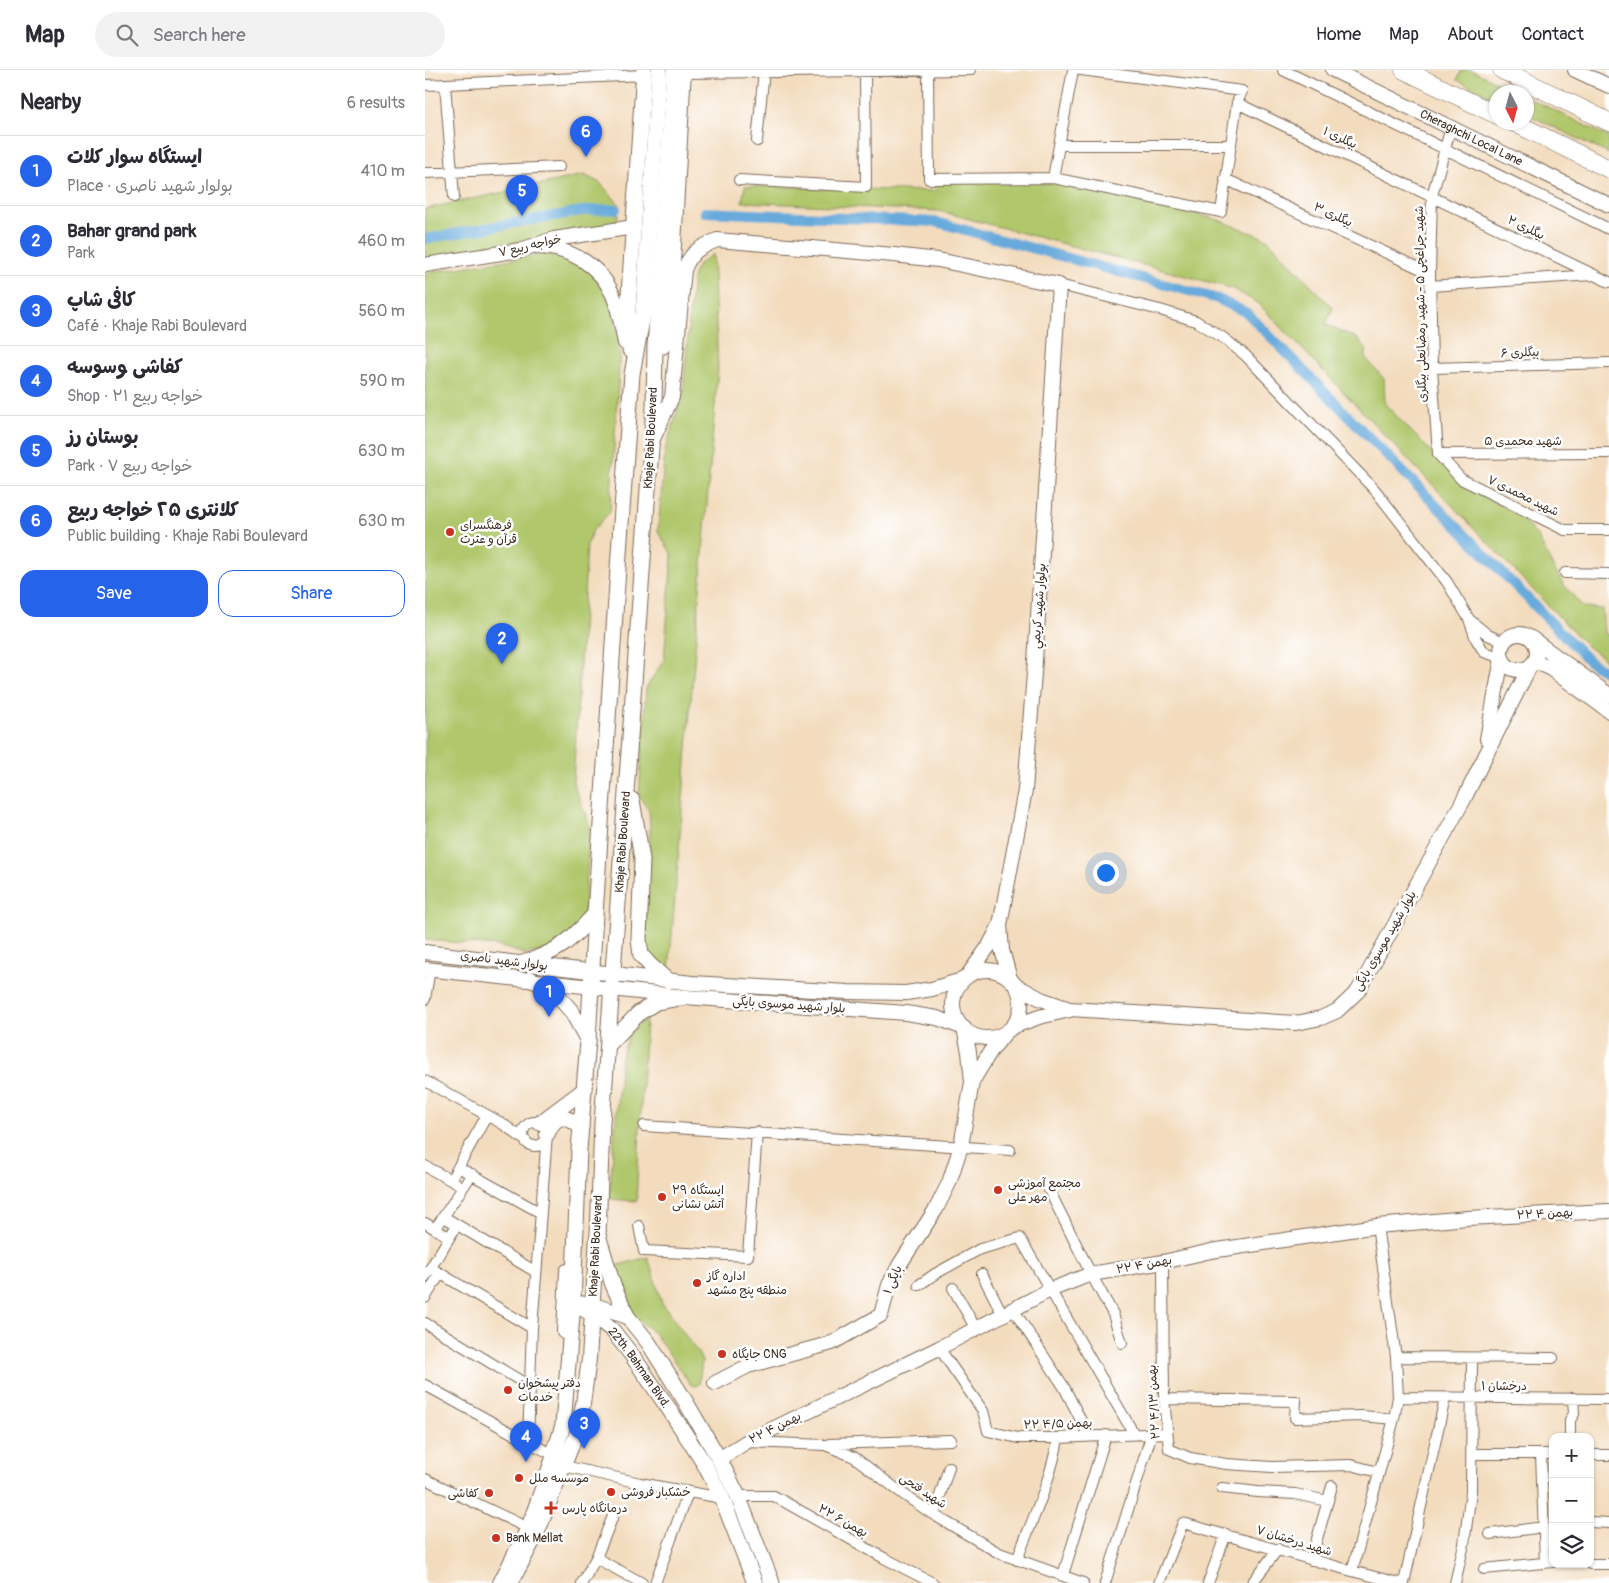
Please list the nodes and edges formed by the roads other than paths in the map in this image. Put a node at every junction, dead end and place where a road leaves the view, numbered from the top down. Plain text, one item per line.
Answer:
1 (659, 70) edge
2 (928, 70) edge
3 (970, 70) edge
4 (1073, 70) edge
5 (1081, 70) edge
6 (1283, 70) edge
7 (1333, 70) edge
8 (1392, 70) edge
9 (1404, 70) edge
10 (1503, 70) edge
11 (1575, 70) edge
12 (680, 71) edge
13 (764, 71) edge
14 (815, 71) edge
15 (872, 71) edge
16 (644, 72) edge
17 (445, 84) junction
18 (425, 85) edge
19 (665, 86) junction
20 (1609, 86) edge
21 (1458, 96) junction
22 (1237, 103) junction
23 (1489, 110) edge
24 (1609, 122) edge
25 (1451, 127) junction
26 (1529, 130) edge
27 (757, 141) dead end
28 (1059, 145) junction
29 (1230, 146) junction
30 (1445, 150) junction
31 (559, 167) dead end
32 (1609, 169) edge
33 (452, 172) junction
34 (425, 173) edge
35 (1053, 178) junction
36 (739, 180) dead end
37 (1225, 180) junction
38 (1432, 196) junction
39 (454, 197) dead end
40 (1609, 205) edge
41 (634, 227) junction
42 (1609, 229) edge
43 (521, 250) junction
44 (425, 265) edge
45 (1430, 273) junction
46 (1594, 275) junction
47 (1609, 282) edge
48 (1059, 285) junction
49 (1431, 286) junction
50 (1609, 363) edge
51 (1432, 368) junction
52 (632, 374) junction
53 (653, 407) junction
54 (651, 445) junction
55 (1609, 453) edge
56 (1438, 454) junction
57 (1609, 530) edge
58 (1565, 573) dead end
59 (1609, 574) edge
60 (1469, 619) junction
61 (1529, 637) junction
62 (1504, 642) junction
63 (1502, 658) junction
64 (1532, 664) junction
65 (1609, 695) edge
66 (1609, 711) edge
67 (1482, 761) junction
68 (627, 776) junction
69 (595, 914) junction
70 (1000, 925) junction
71 (425, 952) edge
72 (523, 963) junction
73 (428, 969) edge
74 (965, 978) junction
75 (592, 979) junction
76 (530, 980) junction
77 (668, 981) junction
78 (613, 982) junction
79 (1013, 982) junction
80 (685, 997) junction
81 (425, 999) edge
82 (1070, 1009) junction
83 (964, 1028) junction
84 (1009, 1029) junction
85 (588, 1041) junction
86 (609, 1044) junction
87 (425, 1081) edge
88 (972, 1082) junction
89 (584, 1090) junction
90 (487, 1115) junction
91 (503, 1124) junction
92 (644, 1126) dead end
93 (538, 1127) junction
94 (581, 1127) junction
95 (757, 1132) junction
96 (530, 1143) junction
97 (961, 1146) junction
98 (579, 1150) junction
99 (1009, 1150) dead end
100 (545, 1165) junction
101 (425, 1166) edge
102 (458, 1168) junction
103 (471, 1174) dead end
104 (451, 1180) junction
105 (463, 1187) junction
106 (1049, 1190) dead end
107 (1609, 1211) edge
108 (541, 1213) junction
109 (444, 1217) junction
110 (425, 1223) edge
111 (457, 1225) junction
112 (639, 1226) dead end
113 (1377, 1226) junction
114 (435, 1229) junction
115 (597, 1234) junction
116 (449, 1237) junction
117 (1163, 1262) junction
118 (431, 1268) junction
119 (536, 1272) junction
120 (440, 1274) junction
121 (982, 1274) dead end
122 (1091, 1274) junction
123 (425, 1277) edge
124 (428, 1285) edge
125 (919, 1285) dead end
126 (953, 1288) dead end
127 (1050, 1290) junction
128 (425, 1298) edge
129 (573, 1303) junction
130 (592, 1309) junction
131 (1008, 1312) junction
132 (627, 1316) junction
133 (426, 1326) edge
134 (532, 1328) junction
135 (976, 1329) junction
136 (1122, 1343) dead end
137 (939, 1348) junction
138 (1396, 1357) junction
139 (1472, 1358) junction
140 (1553, 1358) dead end
141 (715, 1383) dead end
142 (425, 1385) edge
143 (529, 1386) junction
144 (1398, 1397) junction
145 (1445, 1398) junction
146 (1471, 1398) junction
147 (1573, 1398) junction
148 (1609, 1399) edge
149 (1164, 1400) junction
150 (1394, 1419) junction
151 (1152, 1433) junction
152 (1167, 1433) junction
153 (1570, 1433) edge
154 (1134, 1434) junction
155 (1106, 1435) junction
156 (1089, 1436) junction
157 (1058, 1438) junction
158 (951, 1440) dead end
159 (528, 1442) junction
160 (746, 1442) junction
161 (825, 1445) junction
162 (1471, 1454) junction
163 (1541, 1454) junction
164 (1549, 1454) edge
165 (1594, 1455) edge
166 (1609, 1455) edge
167 (719, 1459) junction
168 (559, 1460) junction
169 (949, 1467) dead end
170 (1378, 1472) junction
171 (425, 1479) edge
172 (1332, 1486) dead end
173 (1222, 1488) dead end
174 (688, 1493) junction
175 (737, 1496) junction
176 (722, 1498) junction
177 (1328, 1501) junction
178 (615, 1511) dead end
179 (934, 1515) junction
180 (1594, 1522) edge
181 (1547, 1523) edge
182 (1609, 1523) edge
183 (528, 1528) junction
184 (1226, 1534) junction
185 (1490, 1534) dead end
186 (1278, 1549) junction
187 (596, 1558) junction
188 (1017, 1560) junction
189 (1311, 1560) junction
190 (1549, 1562) edge
191 (1594, 1564) edge
192 (1609, 1564) edge
193 (1484, 1569) dead end
194 (1352, 1571) junction
195 (1063, 1575) junction
196 (1372, 1580) edge
197 (499, 1583) edge
198 (511, 1583) edge
199 (582, 1583) edge
200 (642, 1583) edge
201 (655, 1583) edge
202 (755, 1583) edge
203 (772, 1583) edge
204 (933, 1583) edge
205 (1083, 1583) edge
206 (1105, 1583) edge
207 (1159, 1583) edge
208 (1208, 1583) edge
209 (1252, 1583) edge
210 (1399, 1583) edge
211 (1405, 1583) edge
212 (1455, 1583) edge

1 - 19 main road
2 - 3 street
2 - 15 street
2 - 35 street
4 - 28 street
5 - 22 street
6 - 30 street
7 - 25 street, Cheraghchi Local Lane
8 - 21 highway
9 - 21 highway
10 - 24 highway
11 - 20 street
12 - 13 street
12 - 19 main road
12 - 53 main road
13 - 14 street
13 - 27 street
14 - 15 street
15 - 36 street
16 - 17 street
16 - 41 main road
17 - 18 street
17 - 33 street
19 - 52 main road, Khaje Rabi Boulevard
19 - 53 main road, Khaje Rabi Boulevard
21 - 23 highway
22 - 29 street
22 - 38 street, بیگلری ۱
25 - 30 street, شهید چراغچی ۵ - شهید رمضانعلی بیگلری
25 - 40 street, Cheraghchi Local Lane
26 - 32 highway
28 - 29 street
28 - 35 street
29 - 37 street
30 - 38 street, شهید چراغچی ۵ - شهید رمضانعلی بیگلری
30 - 42 street
31 - 33 street
33 - 34 street
33 - 39 street
35 - 37 street
37 - 45 street, بیگلری ۳
38 - 45 street, شهید چراغچی ۵ - شهید رمضانعلی بیگلری
38 - 46 street, بیگلری ۲
41 - 43 street, خواجه ربیع ۷
41 - 52 main road
43 - 44 street, خواجه ربیع ۷
43 - 52 street
45 - 49 street, شهید چراغچی ۵ - شهید رمضانعلی بیگلری
46 - 47 street, بیگلری ۲
46 - 49 street
48 - 54 street
48 - 60 street
48 - 70 street, بولوار شهيد كريمي
49 - 51 street, شهید چراغچی ۵ - شهید رمضانعلی بیگلری
50 - 51 street, بیگلری ۶
51 - 56 street, شهید چراغچی ۵ - شهید رمضانعلی بیگلری
52 - 69 main road, Khaje Rabi Boulevard
53 - 54 main road, Khaje Rabi Boulevard
54 - 68 main road, Khaje Rabi Boulevard
55 - 56 street, شهید محمدی ۵
56 - 57 street, شهید محمدی ۷
58 - 59 street
60 - 62 street
60 - 63 street
61 - 62 street
61 - 64 street
61 - 65 street
62 - 63 street
63 - 64 street
63 - 67 street, بلوار شهید موسوی بایگی
64 - 66 street
64 - 67 street, بلوار شهید موسوی بایگی
67 - 82 street, بلوار شهید موسوی بایگی
68 - 77 main road
68 - 78 main road, Khaje Rabi Boulevard
69 - 72 main road
69 - 75 main road, Khaje Rabi Boulevard
70 - 74 street, بولوار شهيد كريمي
70 - 79 street, بولوار شهيد كريمي
71 - 72 street, بولوار شهید ناصری
72 - 75 street, بولوار شهید ناصری
73 - 76 street, بولوار شهید ناصری
73 - 81 street
74 - 77 street, بلوار شهید موسوی بایگی
74 - 79 street
74 - 83 street
75 - 76 street, بولوار شهید ناصری
75 - 78 street, بولوار شهید ناصری
75 - 85 main road, Khaje Rabi Boulevard
76 - 85 main road
77 - 78 street, بلوار شهید موسوی بایگی
78 - 80 street, بلوار شهید موسوی بایگی
78 - 86 main road, Khaje Rabi Boulevard
79 - 82 street, بلوار شهید موسوی بایگی
79 - 84 street
80 - 83 street, بلوار شهید موسوی بایگی
80 - 86 main road
82 - 84 street, بلوار شهید موسوی بایگی
83 - 84 street
83 - 88 street
84 - 88 street
85 - 89 main road, Khaje Rabi Boulevard
86 - 115 main road, Khaje Rabi Boulevard
87 - 90 street
88 - 97 street, بایگی ۱
89 - 93 main road
89 - 94 main road, Khaje Rabi Boulevard
90 - 91 street
90 - 102 street
91 - 93 street
91 - 96 street
92 - 95 street
93 - 94 main road
93 - 96 street
93 - 96 street
93 - 100 street
94 - 98 main road, Khaje Rabi Boulevard
95 - 97 street
95 - 112 street
96 - 100 street
97 - 99 street
97 - 141 street, بایگی ۱
98 - 129 main road
98 - 168 street, Khaje Rabi Boulevard
100 - 108 street
101 - 104 street
102 - 104 street
102 - 108 street
103 - 105 street
104 - 105 street
105 - 109 street
106 - 122 street
107 - 113 street, ۲۲ بهمن ۴
108 - 119 street
109 - 111 street
109 - 114 street
110 - 114 street
111 - 116 street
111 - 119 street
113 - 117 street, ۲۲ بهمن ۴
113 - 138 street
114 - 116 street
115 - 130 street, Khaje Rabi Boulevard
115 - 132 main road, 22th. Bahman Blvd.
116 - 118 street
117 - 122 street, ۲۲ بهمن ۴
117 - 149 street, ۲۲ بهمن ۴/۱۳
118 - 120 street
118 - 123 street
119 - 134 street
120 - 124 street
120 - 134 street
121 - 131 street
122 - 127 street, ۲۲ بهمن ۴
122 - 136 street
124 - 128 street
125 - 127 street
126 - 135 street
127 - 131 street, ۲۲ بهمن ۴
127 - 154 street
129 - 130 main road, 22th. Bahman Blvd.
129 - 168 main road
130 - 132 main road
130 - 168 street, Khaje Rabi Boulevard
130 - 176 main road, 22th. Bahman Blvd.
131 - 135 street, ۲۲ بهمن ۴
131 - 156 street
132 - 167 main road, 22th. Bahman Blvd.
133 - 143 street
134 - 143 street
135 - 137 street, ۲۲ بهمن ۴
137 - 157 street, ۲۲ بهمن ۴/۵
137 - 160 street, ۲۲ بهمن ۴
138 - 139 street
138 - 144 street
139 - 140 street
139 - 146 street
142 - 159 street
143 - 159 street
144 - 145 street, درخشان ۱
144 - 150 street
145 - 146 street, درخشان ۱
145 - 211 street
146 - 147 street, درخشان ۱
146 - 162 street
147 - 148 street, درخشان ۱
147 - 153 street
149 - 150 street
149 - 152 street, ۲۲ بهمن ۴/۱۳
150 - 170 street
151 - 152 street, ۲۲ بهمن ۴/۵
151 - 154 street, ۲۲ بهمن ۴/۵
151 - 206 street
152 - 170 street, ۲۲ بهمن ۴/۱۳
154 - 155 street, ۲۲ بهمن ۴/۵
155 - 156 street, ۲۲ بهمن ۴/۵
155 - 195 street
156 - 157 street, ۲۲ بهمن ۴/۵
157 - 188 street
158 - 161 street
159 - 168 street
160 - 161 street, شهید فتحی
160 - 167 street, ۲۲ بهمن ۴
161 - 179 street, شهید فتحی
162 - 163 street
162 - 212 street
163 - 164 street
163 - 181 street
165 - 166 street
167 - 175 main road, 22th. Bahman Blvd.
168 - 174 street
168 - 183 street, Khaje Rabi Boulevard
168 - 198 street, Khaje Rabi Boulevard
169 - 179 street
170 - 194 street
171 - 183 street
172 - 177 street
173 - 177 street
174 - 176 street
174 - 201 street
175 - 203 main road, 22th. Bahman Blvd.
175 - 204 street, ۲۲ بهمن ۶
176 - 202 main road, 22th. Bahman Blvd.
177 - 189 street
178 - 187 street
179 - 188 street, شهید فتحی
180 - 182 street
181 - 185 street
181 - 190 street
183 - 197 street, Khaje Rabi Boulevard
184 - 186 street, شهید درخشان ۷
184 - 207 street, شهید درخشان ۷
184 - 208 street
186 - 189 street, شهید درخشان ۷
186 - 209 street
187 - 199 street
187 - 200 street
188 - 195 street, شهید فتحی
189 - 194 street, شهید درخشان ۷
190 - 193 street
191 - 192 street
194 - 196 street, شهید درخشان ۷
195 - 205 street, شهید فتحی
196 - 210 street, شهید درخشان ۷

